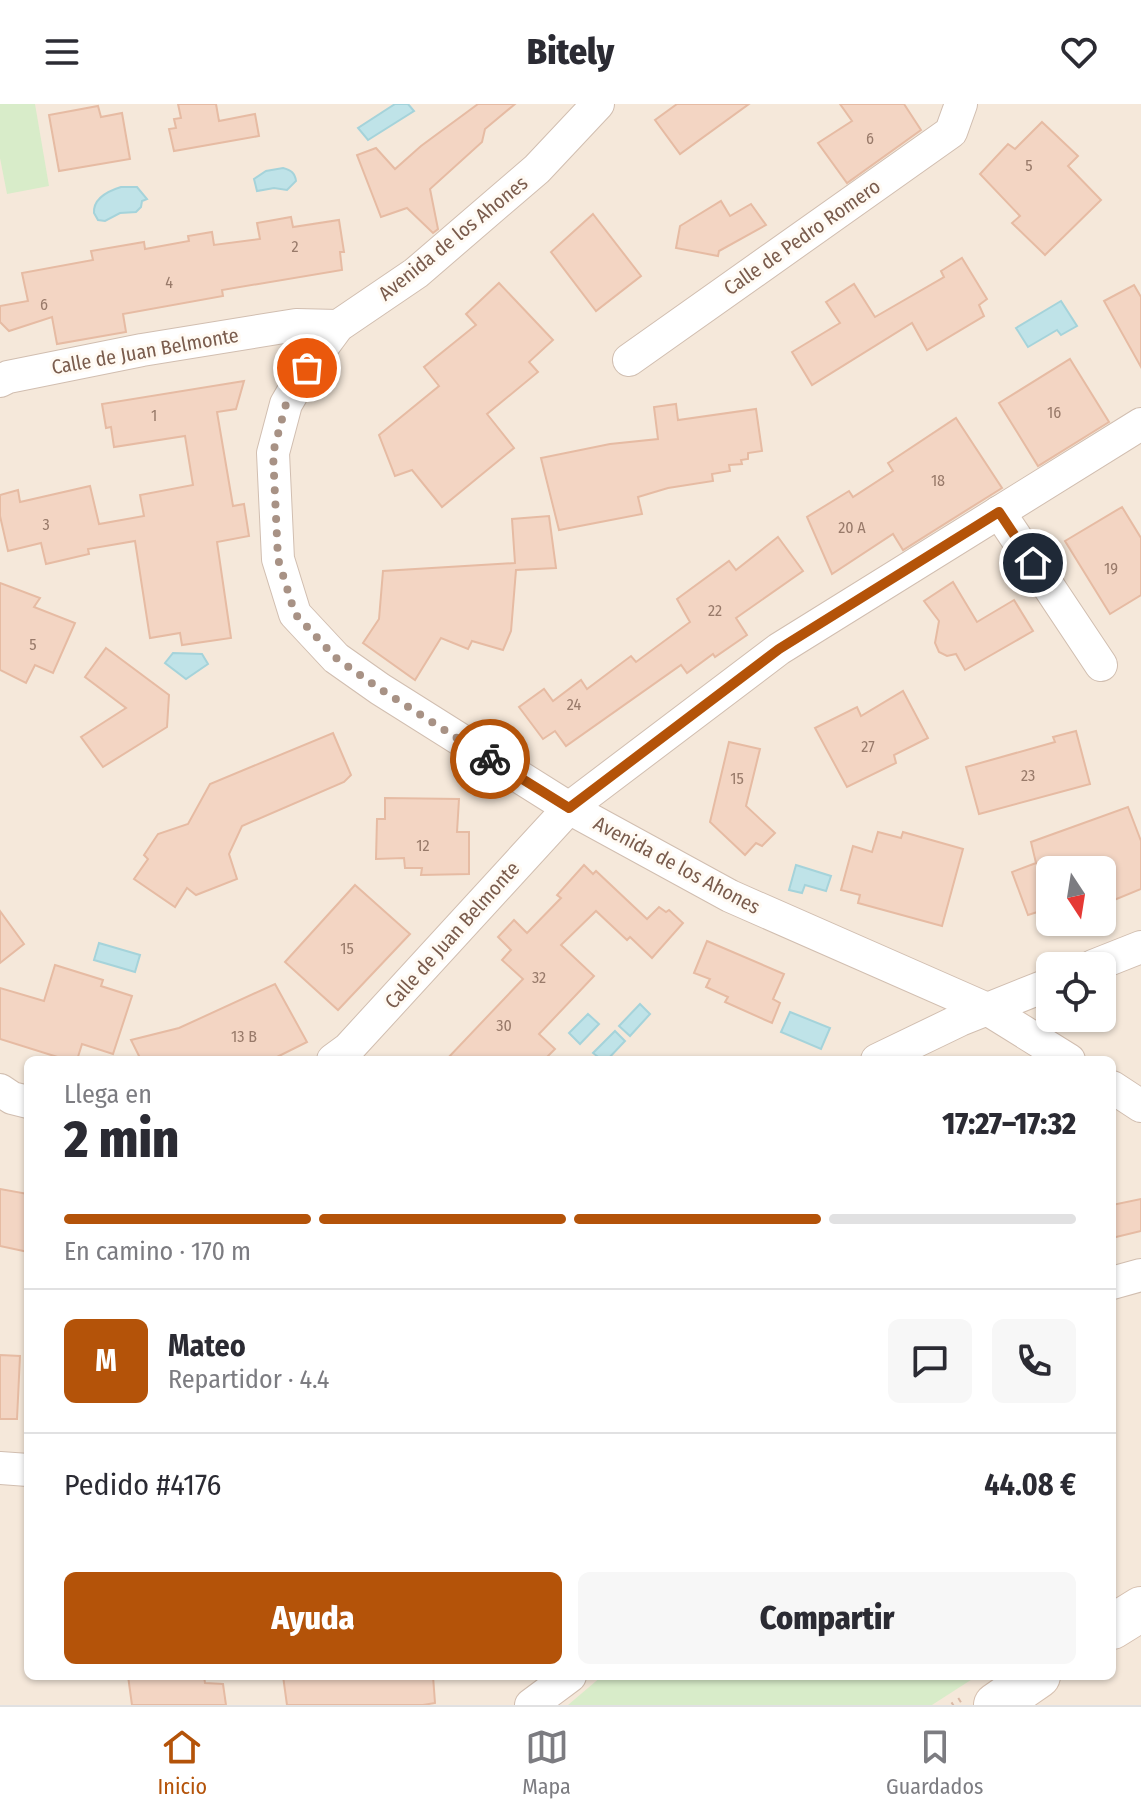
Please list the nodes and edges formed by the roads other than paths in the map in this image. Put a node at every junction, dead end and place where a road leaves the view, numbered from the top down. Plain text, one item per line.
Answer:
1 (598, 104) edge
2 (961, 104) edge
3 (338, 326) junction
4 (629, 360) dead end
5 (0, 381) edge
6 (1141, 424) edge
7 (999, 512) junction
8 (1101, 665) dead end
9 (569, 808) junction
10 (1141, 947) edge
11 (1116, 957) edge
12 (1036, 990) edge
13 (987, 1009) junction
14 (338, 1056) edge
15 (886, 1056) edge
16 (1063, 1056) edge
17 (0, 1090) edge
18 (1116, 1090) edge
19 (24, 1101) edge
20 (1141, 1106) edge
21 (1141, 1275) edge
22 (1116, 1282) edge
23 (0, 1468) edge
24 (24, 1470) edge
25 (1141, 1609) edge
26 (1116, 1625) edge
27 (565, 1680) edge
28 (531, 1705) edge

1 - 3 street, Avenida de los Ahones
2 - 4 street, Calle de Pedro Romero
3 - 5 street, Calle de Juan Belmonte
3 - 9 street, Avenida de los Ahones
6 - 7 street, Calle de Juan Belmonte
7 - 8 street
7 - 9 street, Calle de Juan Belmonte
9 - 13 street, Avenida de los Ahones
9 - 14 street, Calle de Juan Belmonte
10 - 11 street
12 - 13 street
13 - 15 street
13 - 16 street, Avenida de los Ahones
17 - 19 street
18 - 20 street
21 - 22 street
23 - 24 street
25 - 26 street
27 - 28 street

